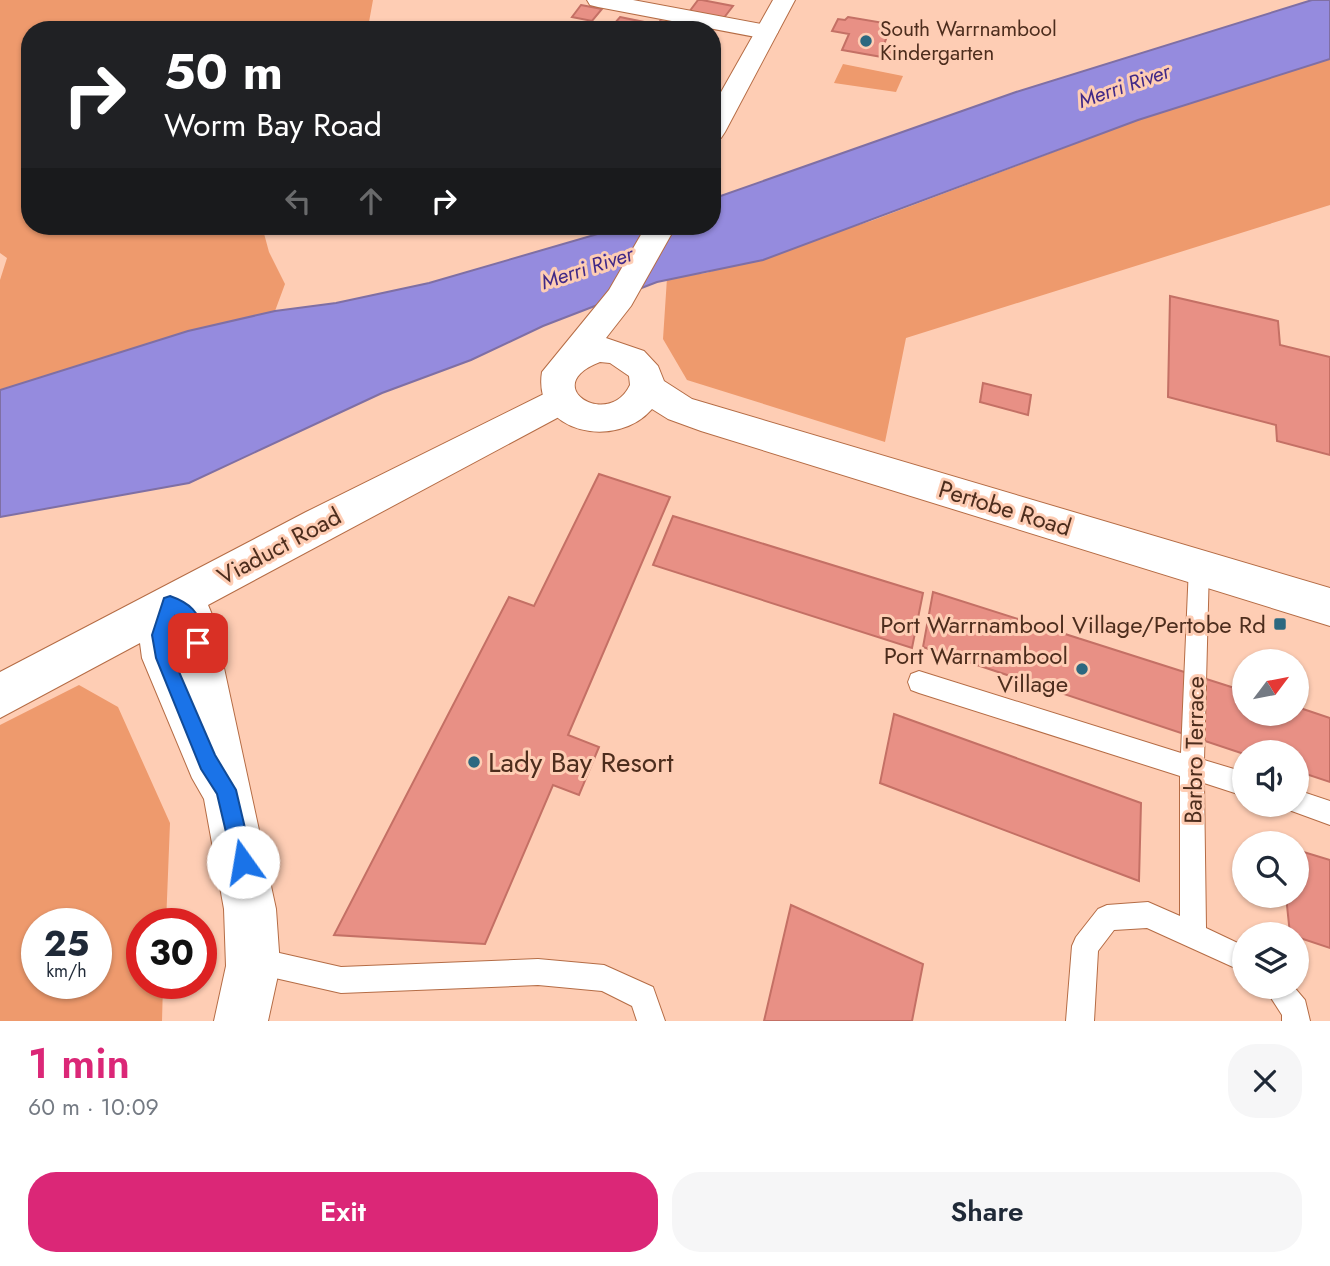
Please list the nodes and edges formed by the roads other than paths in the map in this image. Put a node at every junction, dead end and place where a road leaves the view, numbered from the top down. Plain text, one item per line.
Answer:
1 (598, 0) edge
2 (784, 0) edge
3 (708, 21) edge
4 (721, 23) edge
5 (766, 32) junction
6 (721, 113) edge
7 (656, 235) edge
8 (620, 298) junction
9 (562, 384) junction
10 (636, 386) junction
11 (1199, 566) junction
12 (170, 604) junction
13 (1330, 607) edge
14 (919, 682) dead end
15 (0, 696) edge
16 (1192, 767) junction
17 (1232, 781) edge
18 (1309, 806) edge
19 (1330, 813) edge
20 (1193, 935) junction
21 (1232, 953) edge
22 (253, 966) junction
23 (1287, 999) edge
24 (242, 1021) edge
25 (651, 1021) edge
26 (1080, 1021) edge
27 (1296, 1021) edge

1 - 3 street
2 - 5 street
4 - 5 street
5 - 6 street
7 - 8 street
8 - 9 street
8 - 10 street
9 - 10 street
9 - 10 street
9 - 12 street, Viaduct Road
10 - 11 street, Pertobe Road
11 - 13 street, Pertobe Road
11 - 16 lane, Barbro Terrace
12 - 15 street, Viaduct Road
12 - 22 street
14 - 16 lane
16 - 17 lane
16 - 20 lane, Barbro Terrace
18 - 19 lane
20 - 21 lane
20 - 26 lane
22 - 24 street
22 - 25 lane
23 - 27 lane

